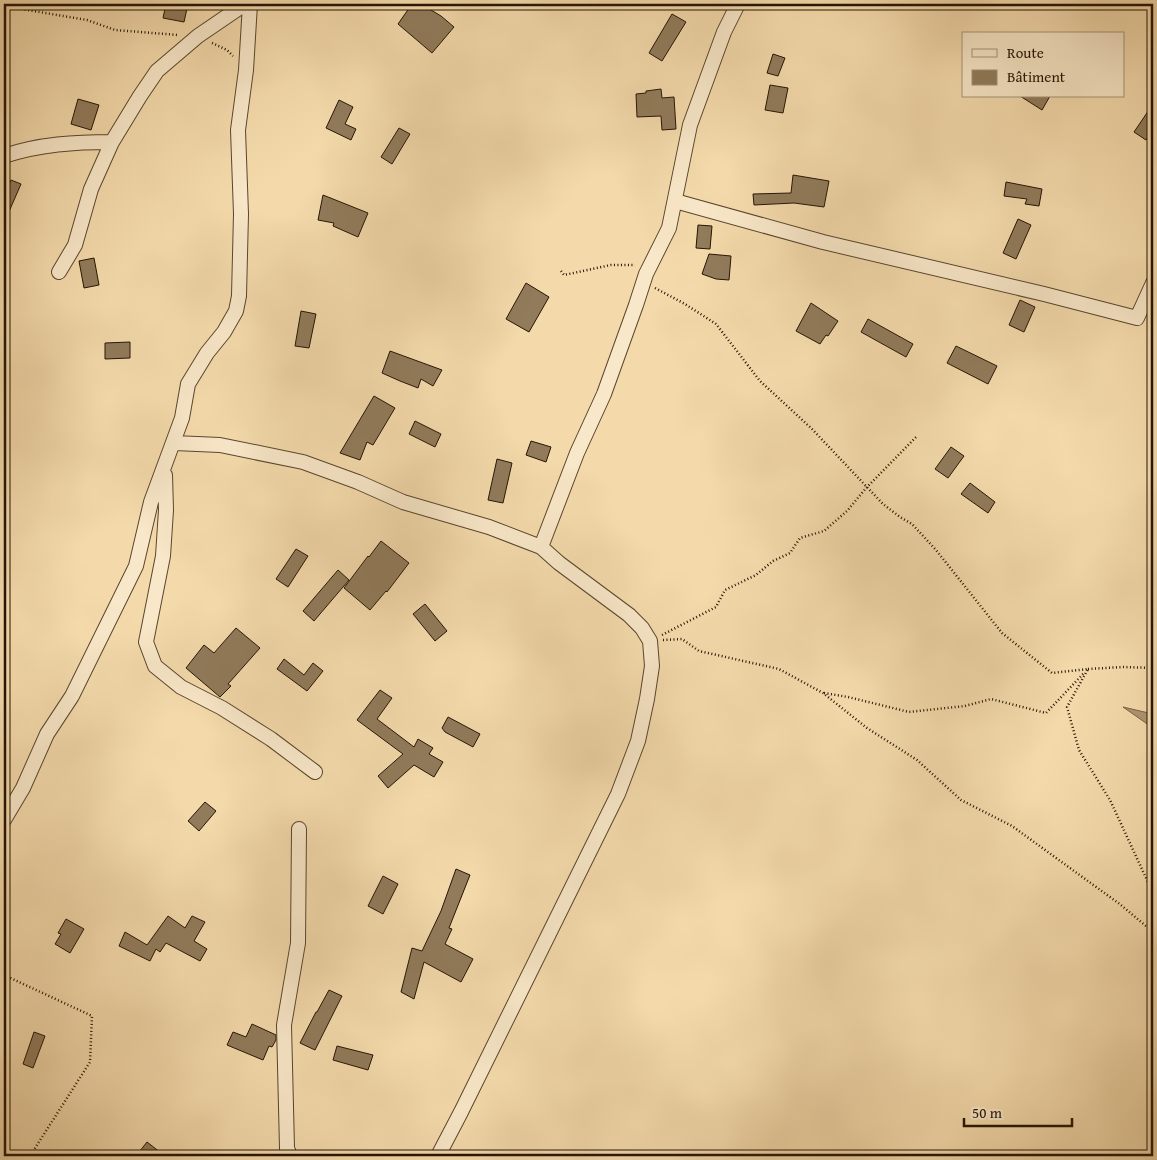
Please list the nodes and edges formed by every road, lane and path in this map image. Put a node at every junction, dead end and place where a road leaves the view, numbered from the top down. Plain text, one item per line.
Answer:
1 (245, 4) edge
2 (250, 4) edge
3 (738, 4) edge
4 (4, 6) edge
5 (198, 36) junction
6 (246, 70) junction
7 (112, 142) junction
8 (4, 156) edge
9 (675, 201) junction
10 (561, 271) dead end
11 (59, 272) dead end
12 (646, 274) junction
13 (1153, 283) edge
14 (916, 437) dead end
15 (174, 443) junction
16 (164, 470) junction
17 (867, 486) junction
18 (541, 547) junction
19 (650, 641) junction
20 (1153, 668) edge
21 (1088, 669) junction
22 (823, 693) junction
23 (315, 772) dead end
24 (4, 820) edge
25 (299, 829) dead end
26 (1153, 893) edge
27 (1153, 932) edge
28 (4, 975) edge
29 (30, 1156) edge
30 (290, 1156) edge
31 (438, 1156) edge

1 - 5 street
2 - 6 street
3 - 9 street
4 - 5 path
5 - 6 path
5 - 7 street
6 - 15 street
7 - 8 street
7 - 11 street
9 - 12 street
9 - 13 street
10 - 12 path
12 - 17 path
12 - 18 street
14 - 17 path
15 - 16 street
15 - 18 street
16 - 23 street
16 - 24 street
17 - 19 path
17 - 21 path
18 - 19 street
19 - 22 path
19 - 31 street
20 - 21 path
21 - 22 path
21 - 26 path
22 - 27 path
25 - 30 street
28 - 29 path

